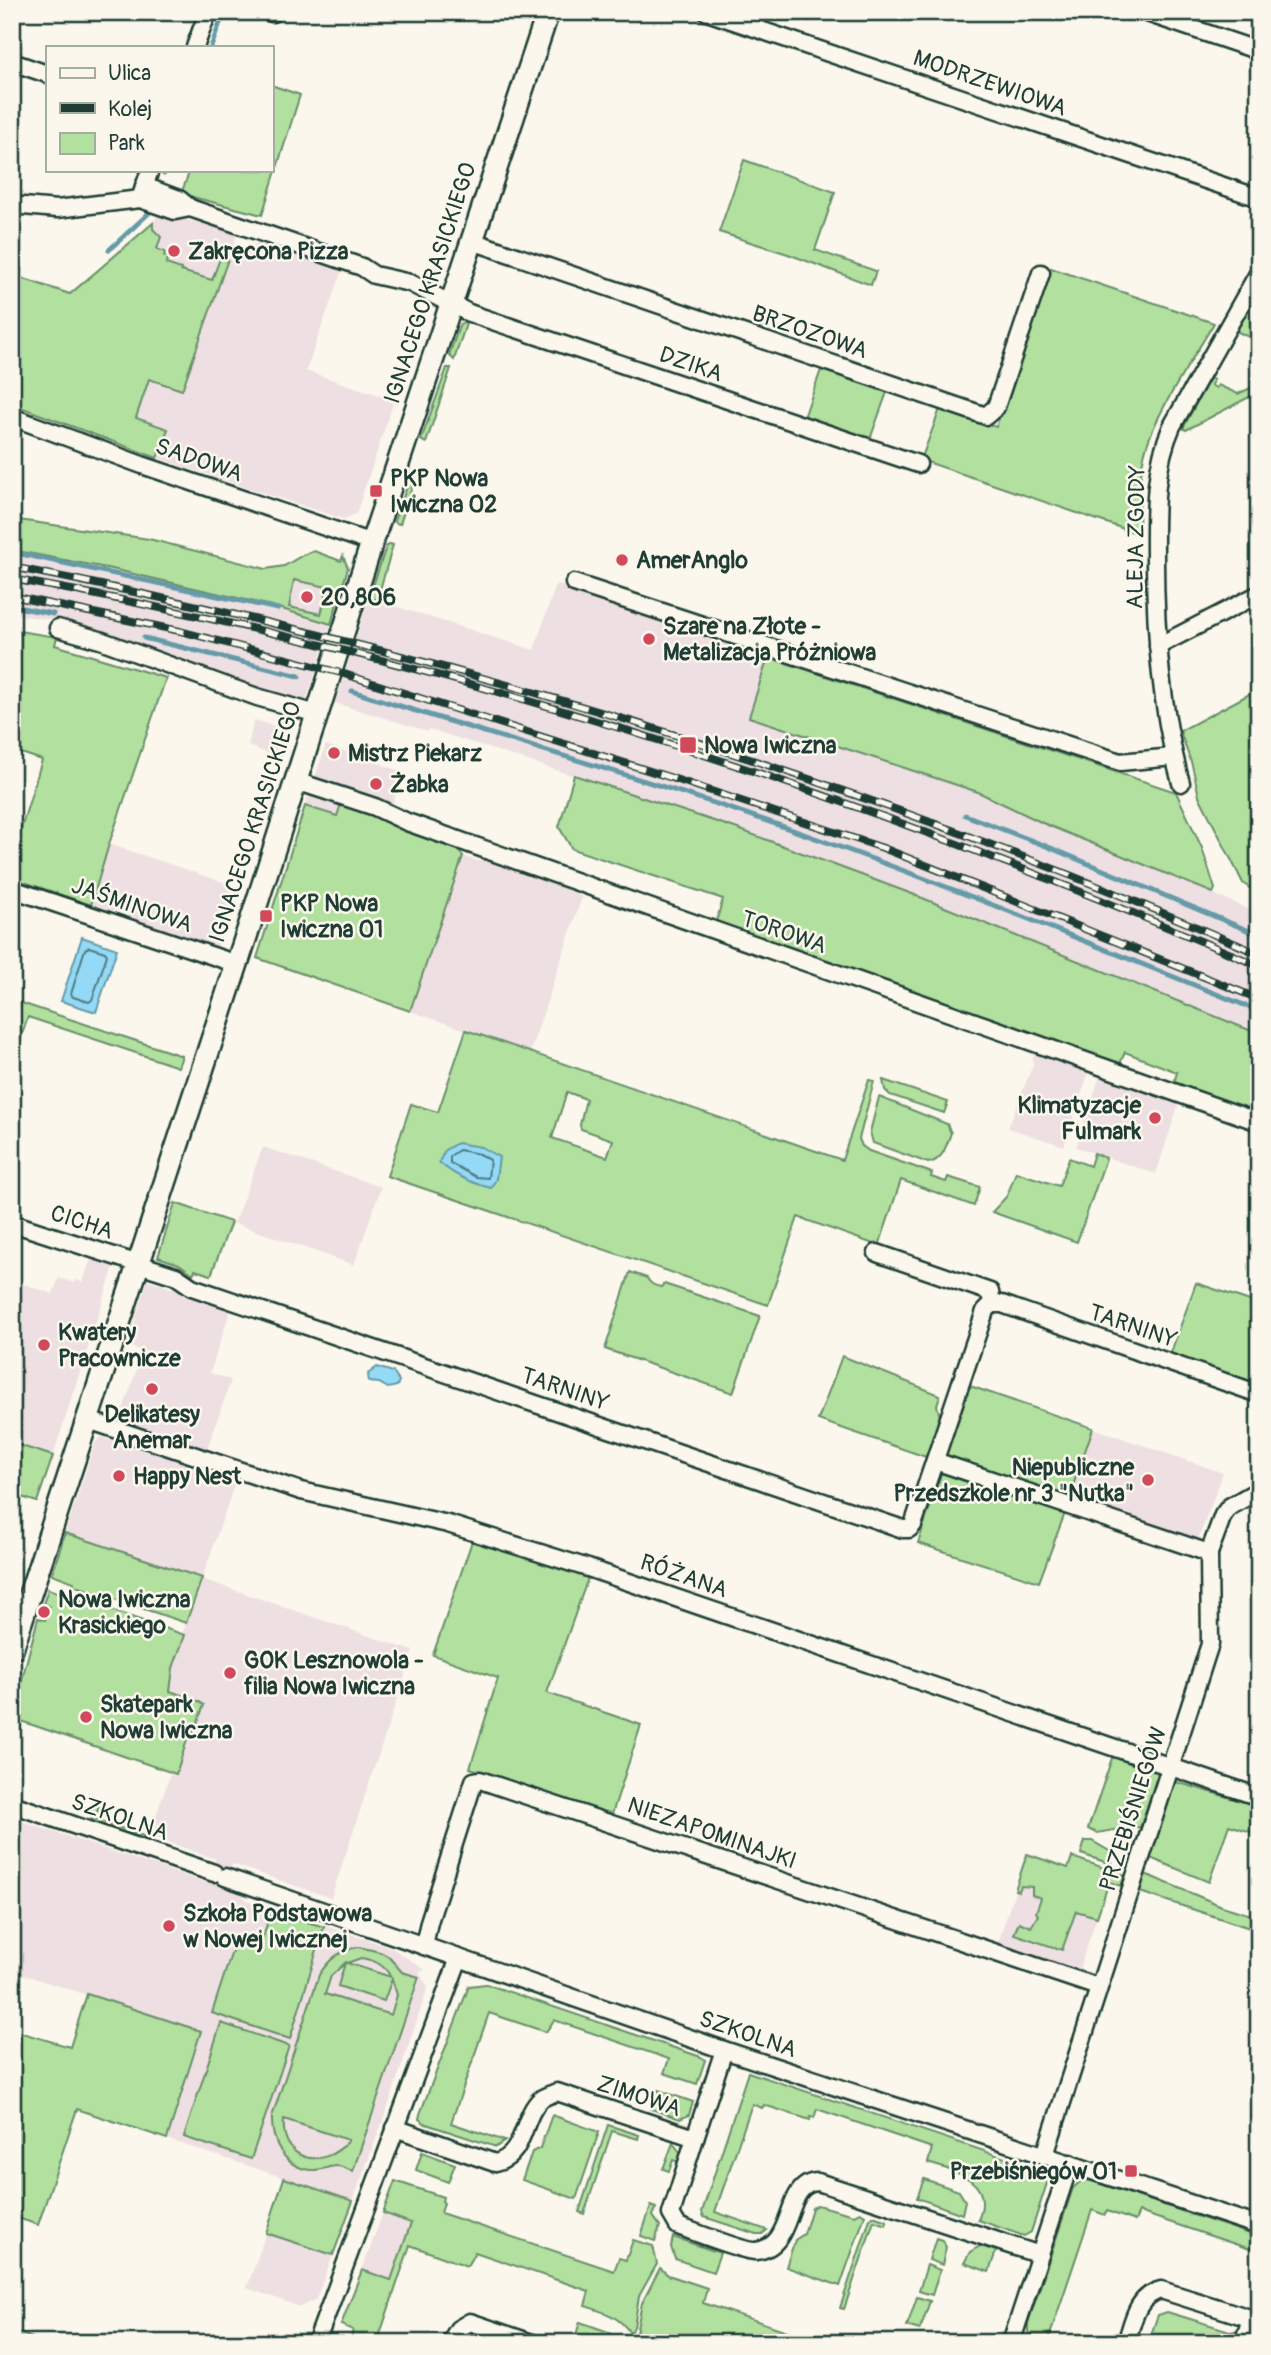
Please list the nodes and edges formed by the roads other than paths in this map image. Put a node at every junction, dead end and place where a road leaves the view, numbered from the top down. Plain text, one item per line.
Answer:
1 (208, 12) edge
2 (548, 12) edge
3 (707, 12) edge
4 (1144, 12) edge
5 (195, 46) edge
6 (1259, 51) edge
7 (12, 62) edge
8 (46, 74) edge
9 (149, 172) edge
10 (142, 192) junction
11 (1259, 198) edge
12 (12, 205) edge
13 (472, 241) junction
14 (1259, 272) edge
15 (1041, 273) dead end
16 (450, 303) junction
17 (12, 417) edge
18 (918, 464) dead end
19 (372, 542) junction
20 (574, 583) dead end
21 (1259, 594) edge
22 (58, 628) dead end
23 (1158, 646) junction
24 (317, 714) junction
25 (1174, 757) junction
26 (296, 781) junction
27 (1181, 783) dead end
28 (12, 889) edge
29 (237, 964) junction
30 (1259, 1122) edge
31 (12, 1223) edge
32 (877, 1253) dead end
33 (138, 1264) junction
34 (992, 1304) junction
35 (1259, 1394) edge
36 (88, 1420) junction
37 (934, 1461) junction
38 (1259, 1490) edge
39 (1209, 1553) junction
40 (12, 1648) edge
41 (1170, 1767) junction
42 (1259, 1797) edge
43 (12, 1804) edge
44 (424, 1946) junction
45 (459, 1958) junction
46 (1098, 1987) junction
47 (724, 2050) junction
48 (395, 2128) junction
49 (695, 2138) junction
50 (1045, 2155) junction
51 (1070, 2163) junction
52 (1259, 2225) edge
53 (1040, 2255) junction
54 (1255, 2320) edge
55 (1012, 2342) edge
56 (316, 2343) edge
57 (450, 2343) edge
58 (532, 2343) edge
59 (1126, 2343) edge
60 (1243, 2343) edge

1 - 5 street
2 - 13 street, IGNACEGO KRASICKIEGO
3 - 11 street, MODRZEWIOWA
4 - 6 street
7 - 8 street
9 - 10 street
10 - 12 street
10 - 16 street, DZIKA
13 - 15 street, BRZOZOWA
13 - 16 street, IGNACEGO KRASICKIEGO
14 - 23 street, ALEJA ZGODY
16 - 18 street, DZIKA
16 - 19 street, IGNACEGO KRASICKIEGO
17 - 19 street, SADOWA
19 - 24 street, IGNACEGO KRASICKIEGO
20 - 25 street
21 - 23 street
22 - 24 street
23 - 25 street, ALEJA ZGODY
24 - 26 street, IGNACEGO KRASICKIEGO
25 - 27 street, ALEJA ZGODY
26 - 29 street, IGNACEGO KRASICKIEGO
26 - 30 street, TOROWA
28 - 29 street, JAŚMINOWA
29 - 33 street, IGNACEGO KRASICKIEGO
31 - 33 street, CICHA
32 - 34 street, TARNINY
33 - 36 street, IGNACEGO KRASICKIEGO
33 - 37 street, TARNINY
34 - 35 street, TARNINY
34 - 37 street, TARNINY
36 - 40 street, IGNACEGO KRASICKIEGO
36 - 41 street, RÓŻANA
37 - 39 street
38 - 39 street, PRZEBIŚNIEGÓW
39 - 41 street, PRZEBIŚNIEGÓW
41 - 42 street, RÓŻANA
41 - 46 street, PRZEBIŚNIEGÓW
43 - 44 street, SZKOLNA
44 - 45 street, SZKOLNA
44 - 46 street, NIEZAPOMINAJKI
45 - 47 street, SZKOLNA
45 - 48 street
46 - 50 street, PRZEBIŚNIEGÓW
47 - 49 street
47 - 50 street, SZKOLNA
48 - 49 street, ZIMOWA
48 - 56 street
49 - 53 street, ZIMOWA
50 - 51 street, SZKOLNA
51 - 52 street, SZKOLNA
51 - 53 street
53 - 55 street
54 - 59 street
54 - 60 street
57 - 58 street

